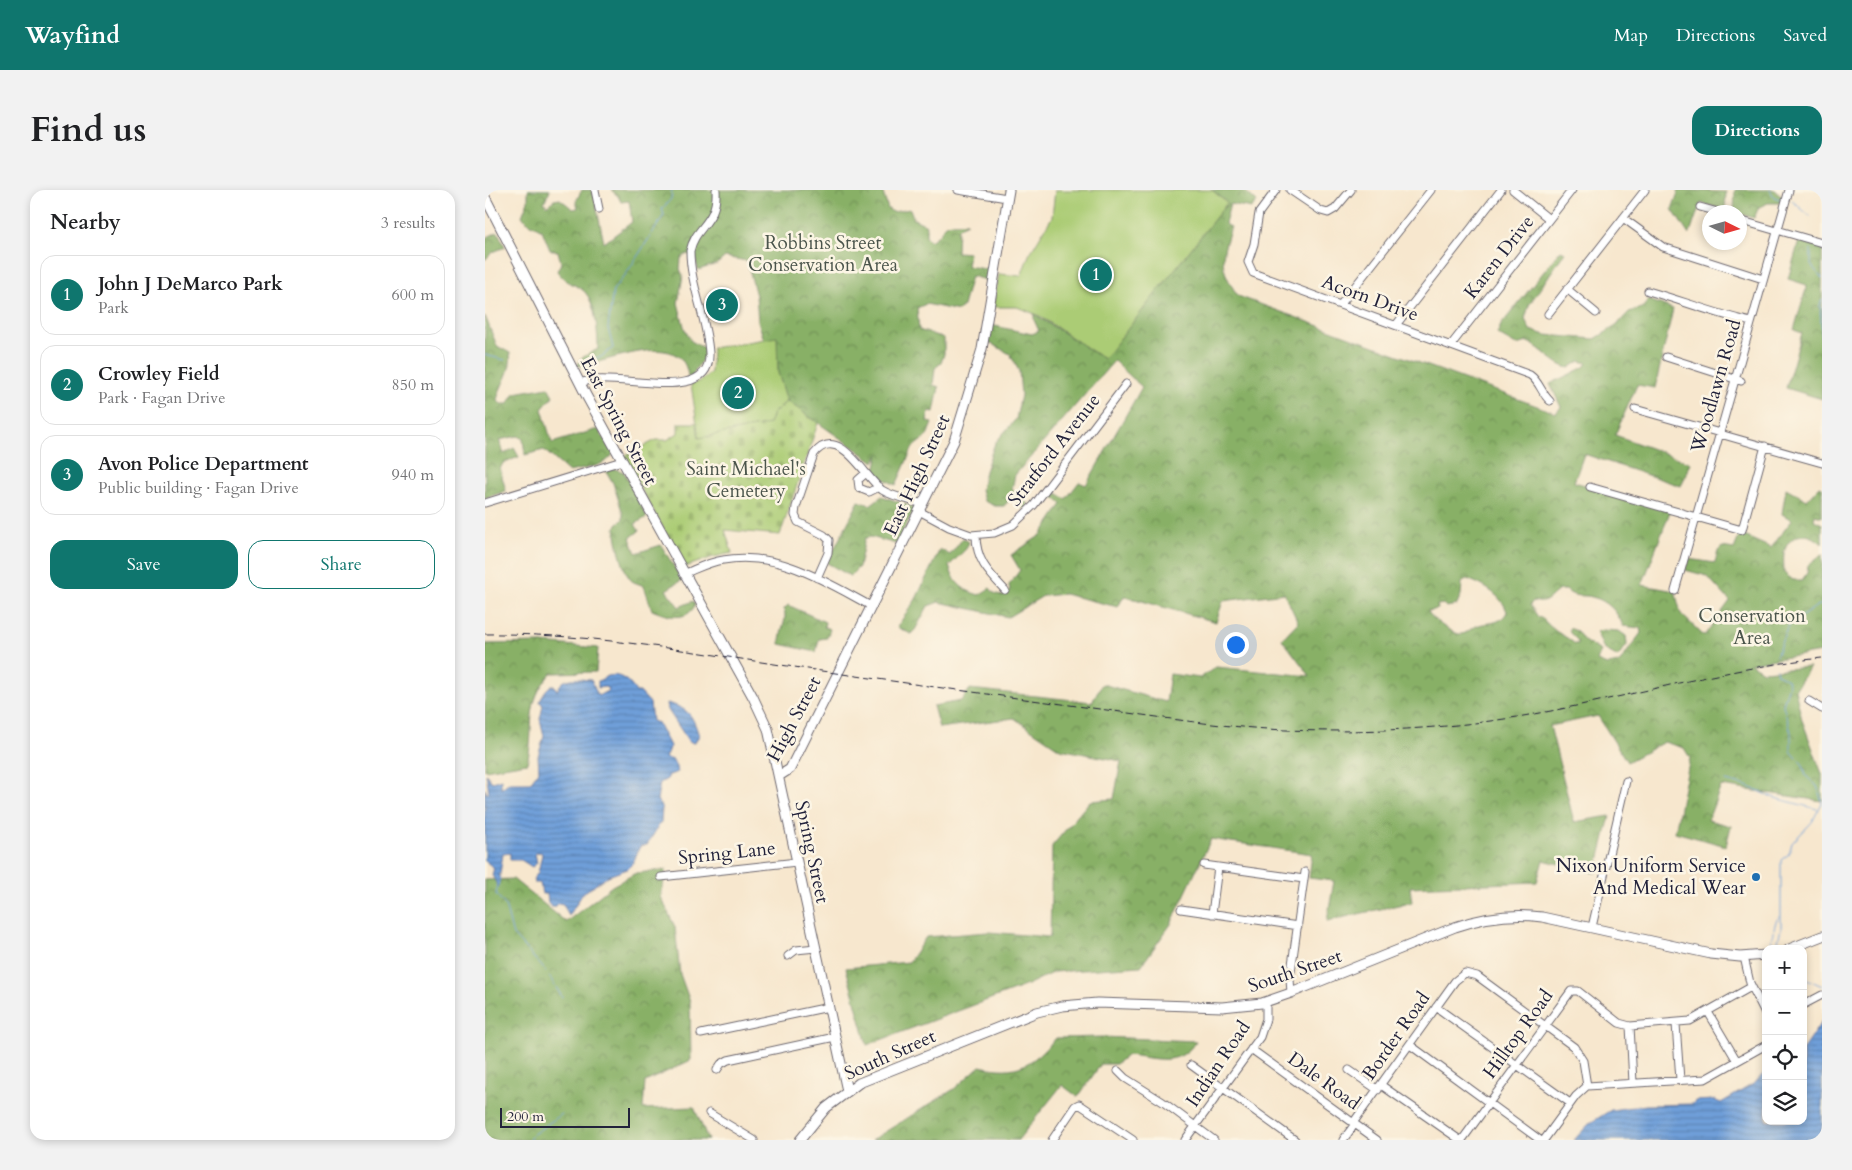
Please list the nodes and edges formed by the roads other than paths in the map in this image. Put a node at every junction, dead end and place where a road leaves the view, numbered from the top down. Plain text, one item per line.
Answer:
1 (595, 190) edge
2 (716, 190) edge
3 (958, 190) edge
4 (1276, 190) edge
5 (1290, 190) edge
6 (1351, 190) edge
7 (1431, 190) edge
8 (1501, 190) edge
9 (1513, 190) edge
10 (1572, 190) edge
11 (1645, 190) edge
12 (1789, 190) edge
13 (1008, 194) edge
14 (485, 196) edge
15 (599, 209) dead end
16 (1623, 218) junction
17 (1549, 219) junction
18 (1747, 222) edge
19 (1777, 231) junction
20 (1822, 243) edge
21 (1763, 279) junction
22 (1567, 290) junction
23 (1648, 291) dead end
24 (1341, 304) junction
25 (1596, 313) dead end
26 (1548, 314) dead end
27 (1751, 322) junction
28 (1396, 325) junction
29 (1451, 345) junction
30 (1666, 357) dead end
31 (1738, 380) junction
32 (580, 383) junction
33 (1126, 384) dead end
34 (1550, 402) dead end
35 (1635, 410) dead end
36 (1720, 433) junction
37 (1765, 446) junction
38 (622, 461) junction
39 (1822, 463) edge
40 (866, 473) junction
41 (879, 487) junction
42 (1590, 487) dead end
43 (485, 503) edge
44 (921, 508) junction
45 (1697, 516) junction
46 (976, 535) junction
47 (683, 574) junction
48 (817, 578) junction
49 (1005, 590) dead end
50 (1675, 591) dead end
51 (871, 606) junction
52 (730, 658) joint
53 (836, 674) joint
54 (1809, 701) dead end
55 (1822, 709) edge
56 (779, 776) junction
57 (1626, 782) dead end
58 (797, 862) junction
59 (1204, 865) dead end
60 (1218, 867) junction
61 (661, 877) dead end
62 (1181, 909) dead end
63 (1212, 914) junction
64 (1298, 926) junction
65 (1592, 927) junction
66 (1822, 936) edge
67 (1799, 945) edge
68 (816, 948) junction
69 (1762, 955) edge
70 (788, 956) dead end
71 (1744, 957) junction
72 (1751, 987) junction
73 (1291, 994) junction
74 (1822, 994) edge
75 (1266, 1002) junction
76 (1807, 1003) edge
77 (829, 1006) junction
78 (1436, 1007) junction
79 (1762, 1008) edge
80 (1708, 1012) junction
81 (1677, 1024) junction
82 (1545, 1025) junction
83 (1630, 1026) junction
84 (701, 1034) dead end
85 (835, 1037) junction
86 (1410, 1046) junction
87 (1762, 1047) edge
88 (1251, 1049) junction
89 (1737, 1062) junction
90 (1517, 1064) junction
91 (1191, 1065) dead end
92 (717, 1070) dead end
93 (1349, 1070) dead end
94 (1118, 1071) dead end
95 (1680, 1080) junction
96 (1633, 1083) junction
97 (1587, 1086) junction
98 (1379, 1087) junction
99 (1223, 1088) junction
100 (850, 1089) junction
101 (1488, 1103) junction
102 (1570, 1103) junction
103 (709, 1113) dead end
104 (1354, 1123) junction
105 (1195, 1126) junction
106 (754, 1140) edge
107 (800, 1140) edge
108 (1052, 1140) edge
109 (1133, 1140) edge
110 (1185, 1140) edge
111 (1214, 1140) edge
112 (1295, 1140) edge
113 (1343, 1140) edge
114 (1377, 1140) edge
115 (1461, 1140) edge
116 (1540, 1140) edge
117 (1544, 1140) edge

1 - 15 street
2 - 32 street
3 - 13 street
4 - 24 street, Acorn Drive
5 - 6 street
7 - 24 street
8 - 28 street
9 - 17 street
10 - 17 street, Karen Drive
11 - 16 street
12 - 19 street, Woodlawn Road
13 - 44 main road, East High Street
14 - 32 main road, East Spring Street
16 - 21 street
16 - 22 street
17 - 29 street, Karen Drive
18 - 19 street
19 - 20 street
19 - 21 street, Woodlawn Road
21 - 27 street, Woodlawn Road
22 - 25 street
22 - 26 street
23 - 27 street
24 - 28 street, Acorn Drive
27 - 31 street, Woodlawn Road
28 - 29 street, Acorn Drive
29 - 34 street, Acorn Drive
30 - 31 street
31 - 36 street, Woodlawn Road
32 - 38 main road, East Spring Street
33 - 46 street, Stratford Avenue
35 - 36 street
36 - 37 street
36 - 45 street, Woodlawn Road
37 - 39 street
37 - 45 street
38 - 43 street
38 - 47 main road, East Spring Street
40 - 41 street
40 - 41 street
40 - 48 street
41 - 44 street, Stratford Avenue
42 - 45 street
44 - 46 street, Stratford Avenue
44 - 51 main road, East High Street
45 - 50 street, Woodlawn Road
46 - 49 street
47 - 48 street
47 - 52 main road, East Spring Street
48 - 51 street
51 - 53 main road, East High Street
52 - 56 main road, Spring Street
53 - 56 main road, High Street
54 - 55 street
56 - 58 main road, Spring Street
57 - 65 street
58 - 61 street, Spring Lane
58 - 68 main road, Spring Street
59 - 60 street
60 - 63 street
60 - 64 street
62 - 63 street
63 - 64 street
64 - 73 street
65 - 71 main road, South Street
65 - 73 main road, South Street
66 - 67 main road
68 - 70 street
68 - 77 main road, Spring Street
69 - 71 main road, South Street
71 - 72 street
72 - 79 street
72 - 80 street, Hilltop Road
73 - 75 main road, South Street
74 - 76 street
75 - 88 street, Indian Road
75 - 100 main road, South Street
77 - 84 street
77 - 85 main road, Spring Street
78 - 82 street, Border Road
78 - 86 street, Border Road
78 - 90 street
80 - 81 street, Hilltop Road
80 - 89 street
81 - 83 street, Hilltop Road
81 - 95 street
82 - 83 street, Hilltop Road
82 - 90 street, Hilltop Road
82 - 97 street
83 - 96 street
85 - 92 street
85 - 100 main road, Spring Street
86 - 98 street, Border Road
86 - 101 street
87 - 89 street
88 - 99 street, Indian Road
88 - 104 street, Dale Road
89 - 95 street
90 - 101 street, Hilltop Road
90 - 102 street
91 - 99 street
93 - 98 street
94 - 105 street
95 - 96 street
96 - 97 street
97 - 102 street
98 - 104 street, Border Road
98 - 115 street
99 - 105 street, Indian Road
99 - 112 street
100 - 107 main road, South Street
101 - 115 street, Hilltop Road
101 - 116 street
102 - 117 street
103 - 106 street
104 - 113 street, Border Road
104 - 114 street, Dale Road
105 - 110 street, Indian Road
105 - 111 street
108 - 109 street

